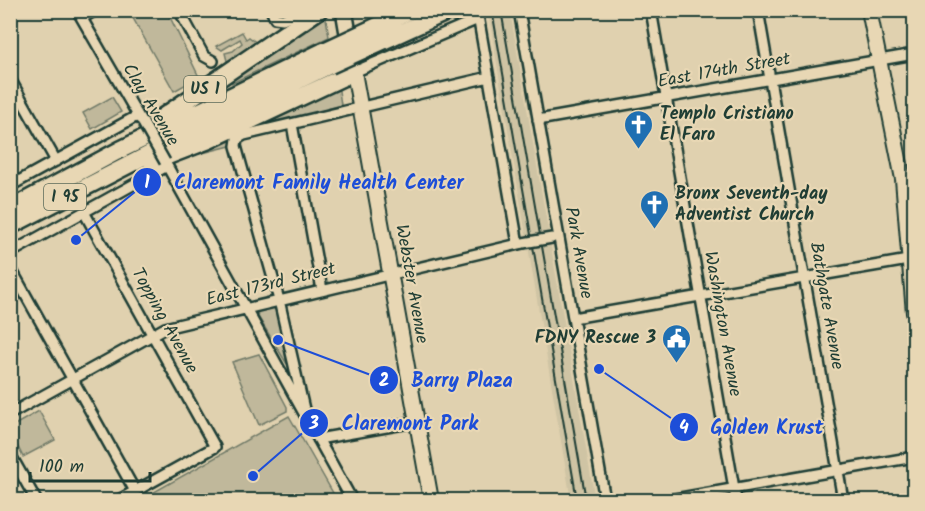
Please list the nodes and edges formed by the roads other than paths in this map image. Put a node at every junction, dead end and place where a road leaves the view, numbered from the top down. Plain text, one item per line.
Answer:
1 (96, 10) edge
2 (179, 10) edge
3 (303, 10) edge
4 (319, 10) edge
5 (344, 10) edge
6 (412, 10) edge
7 (451, 10) edge
8 (519, 10) edge
9 (651, 10) edge
10 (758, 10) edge
11 (868, 10) edge
12 (79, 14) edge
13 (274, 15) edge
14 (478, 15) edge
15 (915, 54) edge
16 (327, 58) junction
17 (879, 60) junction
18 (213, 61) dead end
19 (354, 72) junction
20 (489, 77) junction
21 (10, 79) edge
22 (770, 80) junction
23 (666, 98) junction
24 (360, 107) junction
25 (140, 120) junction
26 (538, 120) junction
27 (292, 124) junction
28 (56, 160) junction
29 (166, 164) junction
30 (90, 166) junction
31 (119, 169) junction
32 (10, 186) edge
33 (10, 209) edge
34 (84, 212) junction
35 (10, 226) edge
36 (555, 237) junction
37 (521, 244) junction
38 (10, 253) edge
39 (913, 259) edge
40 (10, 267) edge
41 (390, 273) junction
42 (804, 278) junction
43 (322, 290) junction
44 (700, 296) junction
45 (279, 300) junction
46 (247, 308) junction
47 (915, 313) edge
48 (573, 318) junction
49 (152, 334) junction
50 (73, 379) junction
51 (10, 414) edge
52 (306, 418) junction
53 (415, 422) junction
54 (318, 439) junction
55 (10, 454) edge
56 (915, 457) edge
57 (838, 471) junction
58 (734, 489) junction
59 (135, 491) junction
60 (429, 499) edge
61 (36, 501) edge
62 (118, 501) edge
63 (352, 501) edge
64 (604, 501) edge
65 (669, 501) edge
66 (736, 501) edge
67 (843, 501) edge

1 - 12 street
2 - 18 street
3 - 13 street
4 - 30 highway, US 1
5 - 19 main road, Webster Avenue
6 - 16 highway, I 95, bridge
7 - 16 highway, I 95, bridge
8 - 26 street, Park Avenue
9 - 23 street, Washington Avenue
10 - 22 street, Bathgate Avenue
11 - 17 main road
12 - 25 street, Clay Avenue
14 - 19 street
14 - 20 street
15 - 17 street, East 174th Street
16 - 30 highway, I 95
16 - 31 highway, I 95
17 - 22 street, East 174th Street
17 - 39 main road
19 - 24 main road, Webster Avenue
19 - 31 highway
20 - 24 street
20 - 37 street
21 - 28 street
22 - 23 street, East 174th Street
22 - 42 street, Bathgate Avenue
23 - 26 street, East 174th Street
23 - 44 street, Washington Avenue
24 - 27 street
24 - 41 main road, Webster Avenue
25 - 28 street
25 - 29 street, Clay Avenue, bridge
26 - 36 street, Park Avenue
27 - 43 street
27 - 45 street
28 - 32 street
29 - 34 street
29 - 46 street, Clay Avenue
30 - 33 highway, I 95
31 - 35 highway, I 95
34 - 38 street
34 - 49 street, Topping Avenue
36 - 37 street, East 173rd Street, bridge
36 - 48 street, Park Avenue
37 - 41 street, East 173rd Street
39 - 42 street
39 - 47 main road
40 - 50 street
41 - 43 street, East 173rd Street
41 - 53 main road, Webster Avenue
42 - 44 street
42 - 57 street, Bathgate Avenue
43 - 45 street, East 173rd Street
44 - 48 street
44 - 58 street, Washington Avenue
45 - 46 street, East 173rd Street
45 - 52 street
46 - 49 street, East 173rd Street
46 - 52 street, Clay Avenue
48 - 64 street, Park Avenue
49 - 50 street, East 173rd Street
49 - 59 street, Topping Avenue
50 - 51 street, East 173rd Street
50 - 59 street
52 - 54 street, Clay Avenue
53 - 54 street
53 - 60 main road, Webster Avenue
54 - 63 street, Clay Avenue
55 - 61 street
56 - 57 street
57 - 58 street
57 - 67 street, Bathgate Avenue
58 - 65 street
58 - 66 street, Washington Avenue
59 - 62 street

